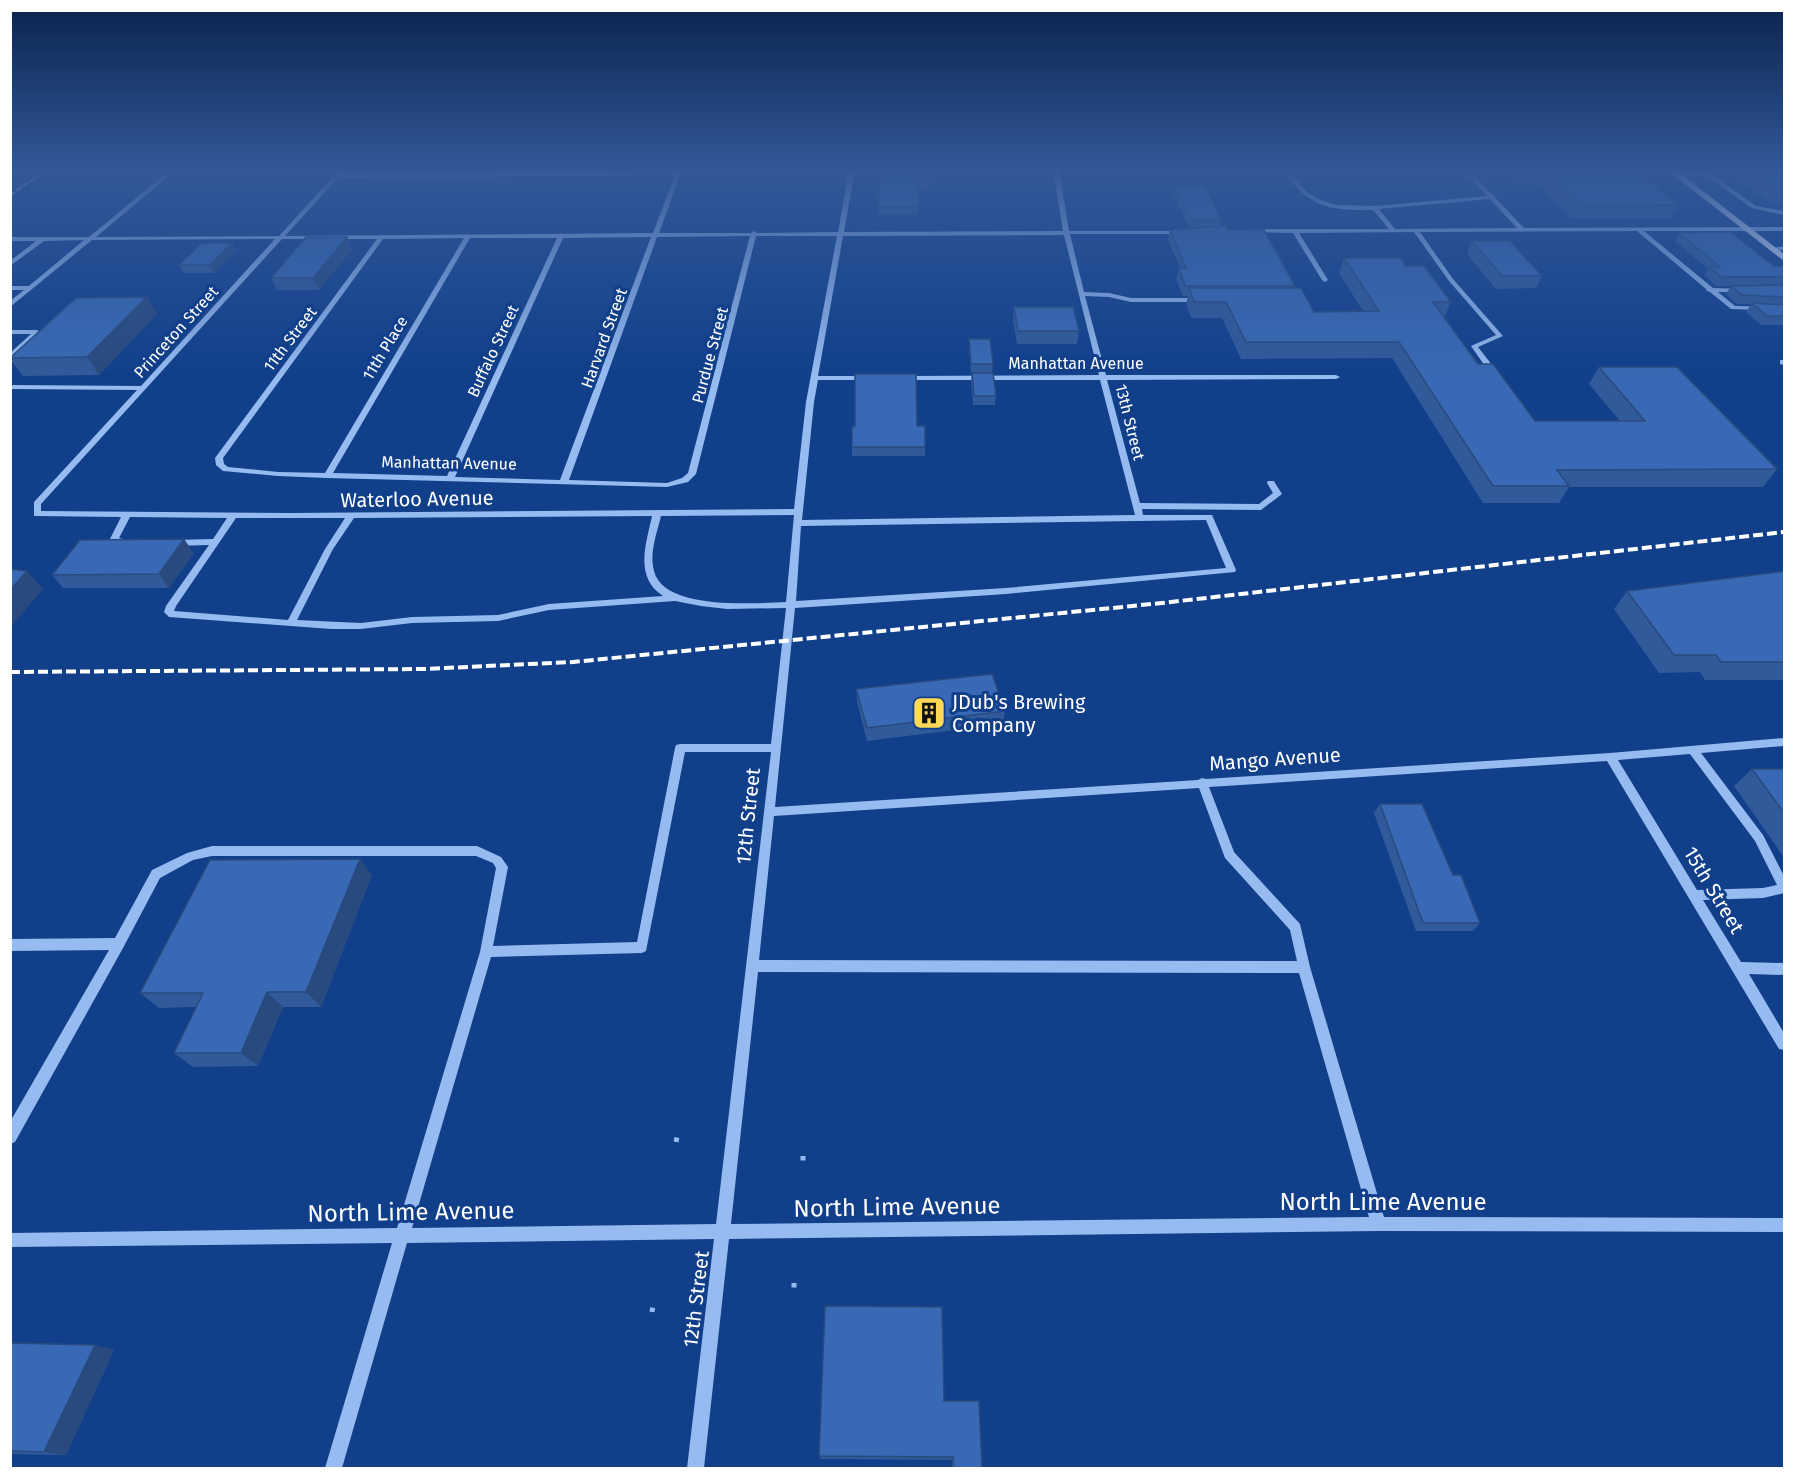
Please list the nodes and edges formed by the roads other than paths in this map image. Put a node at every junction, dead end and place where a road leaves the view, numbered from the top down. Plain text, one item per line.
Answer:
1 (42, 239) joint
2 (91, 239) edge
3 (279, 239) edge
4 (380, 239) edge
5 (466, 239) edge
6 (559, 239) edge
7 (655, 239) edge
8 (752, 239) edge
9 (839, 239) edge
10 (1068, 239) edge
11 (1300, 239) edge
12 (1422, 239) edge
13 (1650, 239) edge
14 (1759, 239) edge
15 (10, 240) edge
16 (1785, 248) edge
17 (1772, 249) junction
18 (1785, 258) edge
19 (10, 264) edge
20 (1325, 280) dead end
21 (10, 288) edge
22 (31, 288) junction
23 (1709, 290) junction
24 (1751, 290) edge
25 (1082, 294) junction
26 (1211, 300) edge
27 (10, 305) edge
28 (1785, 309) edge
29 (10, 332) edge
30 (10, 357) edge
31 (1336, 377) dead end
32 (816, 378) junction
33 (883, 378) edge
34 (894, 378) edge
35 (1104, 378) junction
36 (1500, 380) edge
37 (10, 387) edge
38 (143, 388) junction
39 (219, 458) joint
40 (327, 476) junction
41 (450, 478) junction
42 (685, 480) joint
43 (564, 481) junction
44 (1271, 483) dead end
45 (1136, 506) junction
46 (798, 512) junction
47 (657, 513) junction
48 (37, 514) joint
49 (126, 516) junction
50 (233, 516) junction
51 (351, 516) junction
52 (1140, 519) junction
53 (797, 524) junction
54 (215, 542) junction
55 (140, 543) edge
56 (161, 543) edge
57 (675, 598) junction
58 (791, 604) junction
59 (291, 623) junction
60 (1785, 742) edge
61 (775, 748) junction
62 (1693, 750) junction
63 (1610, 757) junction
64 (1202, 782) junction
65 (768, 812) junction
66 (1785, 887) edge
67 (1694, 895) junction
68 (119, 944) junction
69 (10, 945) edge
70 (486, 952) junction
71 (751, 966) junction
72 (1304, 967) junction
73 (1738, 968) junction
74 (1785, 969) edge
75 (1785, 1044) edge
76 (10, 1137) edge
77 (1379, 1224) junction
78 (1785, 1225) edge
79 (723, 1231) junction
80 (400, 1235) junction
81 (10, 1240) edge
82 (333, 1468) edge
83 (696, 1468) edge

1 - 15 street
1 - 19 street
2 - 22 street
3 - 38 street, Princeton Street
4 - 39 street, 11th Street
5 - 40 street, 11th Place
6 - 41 street, Buffalo Street
7 - 43 street, Harvard Street
8 - 42 street, Purdue Street
9 - 32 street, 12th Street
10 - 25 street, 13th Street
11 - 20 street
12 - 36 street
13 - 23 street
14 - 17 main road
16 - 17 street
17 - 18 main road
21 - 22 street
22 - 27 street
23 - 24 street
23 - 28 street
25 - 26 street
25 - 35 street, 13th Street
29 - 30 street
31 - 35 street, Manhattan Avenue
32 - 33 street
32 - 46 street, 12th Street
34 - 35 street, Manhattan Avenue
35 - 45 street, 13th Street
37 - 38 street
38 - 48 street, Princeton Street
39 - 40 street, Manhattan Avenue
40 - 41 street, Manhattan Avenue
41 - 43 street, Manhattan Avenue
42 - 43 street, Manhattan Avenue
44 - 45 street
45 - 52 street, 13th Street
46 - 47 street, Waterloo Avenue
46 - 53 street, 12th Street
47 - 51 street, Waterloo Avenue
47 - 57 street
48 - 49 street, Waterloo Avenue
49 - 50 street, Waterloo Avenue
49 - 55 street
50 - 51 street, Waterloo Avenue
50 - 54 street
51 - 59 street
52 - 53 street
52 - 58 street
53 - 58 street, 12th Street
54 - 56 street
54 - 59 street
57 - 58 street
57 - 59 street
58 - 61 street, 12th Street
60 - 62 street, Mango Avenue
61 - 65 street, 12th Street
61 - 70 street
62 - 63 street, Mango Avenue
62 - 66 street
63 - 64 street, Mango Avenue
63 - 67 street, 15th Street
64 - 65 street, Mango Avenue
64 - 72 street
65 - 71 street, 12th Street
66 - 67 street
67 - 73 street, 15th Street
68 - 69 street
68 - 70 street
68 - 76 street
70 - 80 street
71 - 72 street
71 - 79 street, 12th Street
72 - 77 street
73 - 74 street
73 - 75 street, 15th Street
77 - 78 street, North Lime Avenue
77 - 79 street, North Lime Avenue
79 - 80 street, North Lime Avenue
79 - 83 street, 12th Street
80 - 81 street, North Lime Avenue
80 - 82 street

